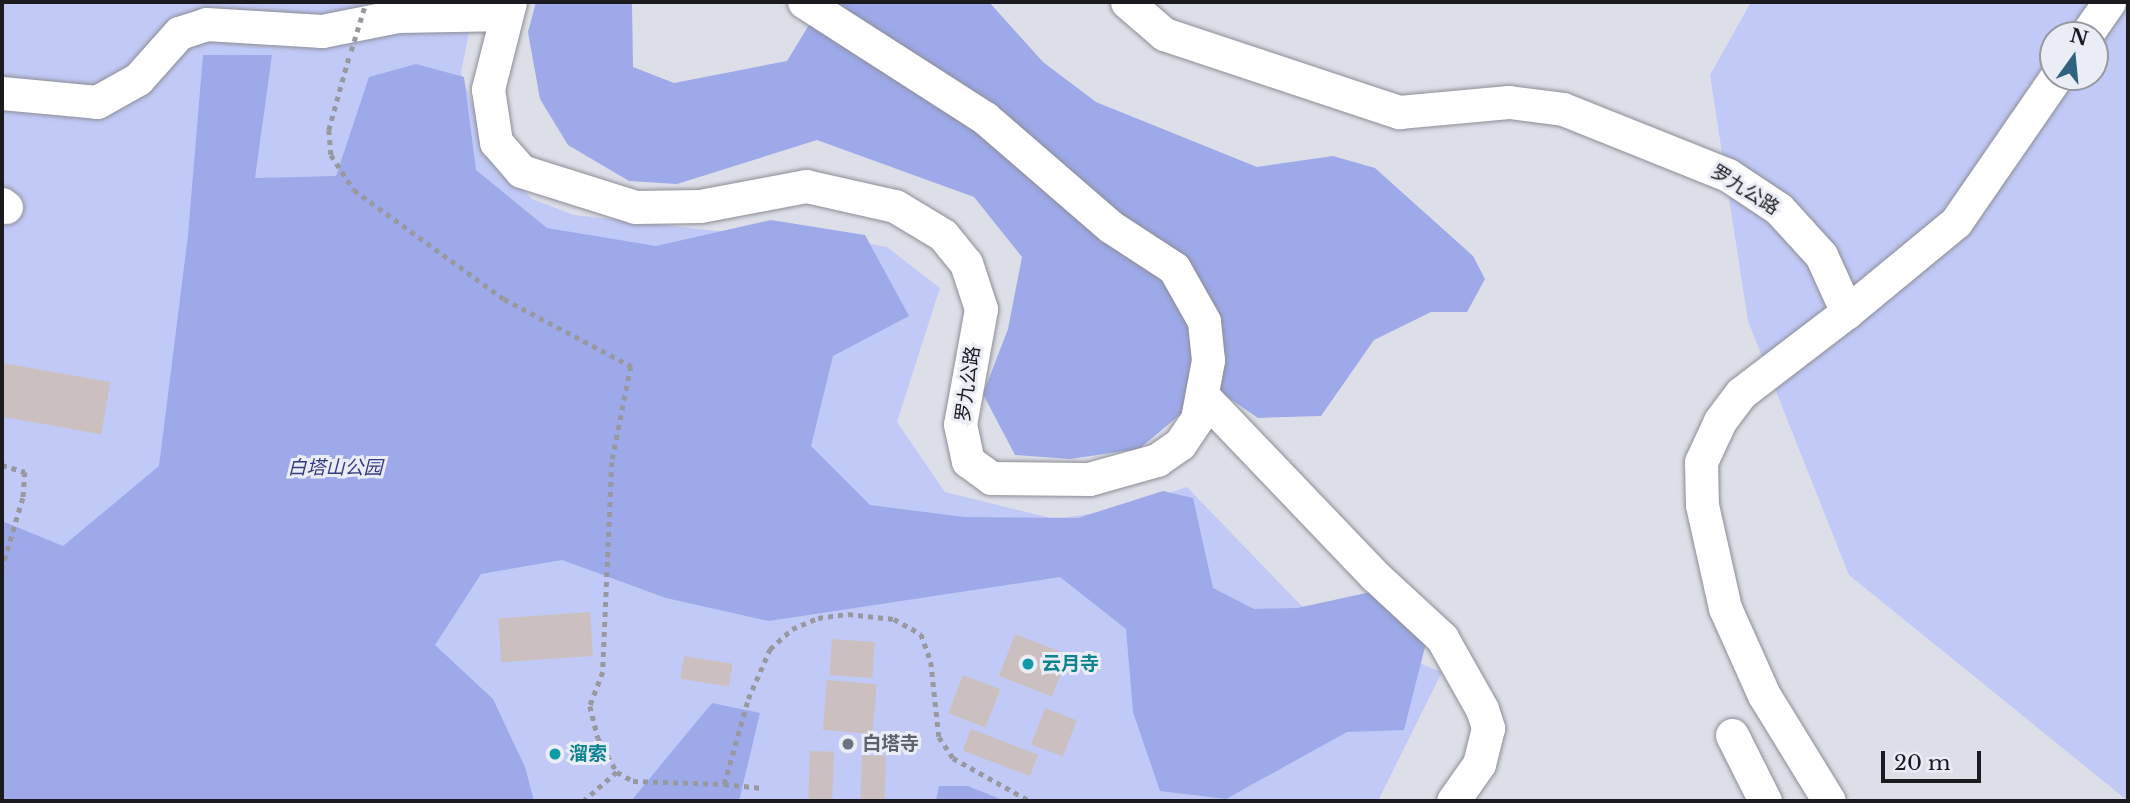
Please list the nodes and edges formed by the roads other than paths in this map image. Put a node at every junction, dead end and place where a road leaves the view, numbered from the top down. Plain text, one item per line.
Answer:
1 (804, 2) edge
2 (1127, 2) edge
3 (2109, 2) edge
4 (508, 8) edge
5 (2096, 21) edge
6 (2046, 91) edge
7 (2, 93) edge
8 (1847, 312) junction
9 (1202, 395) junction
10 (1732, 735) dead end
11 (1453, 801) edge
12 (1765, 801) edge
13 (1829, 801) edge

1 - 9 street, 罗九公路
2 - 8 street, 罗九公路
3 - 5 street
4 - 7 street
4 - 9 street, 罗九公路
6 - 8 street
8 - 13 street
9 - 11 street
10 - 12 street

